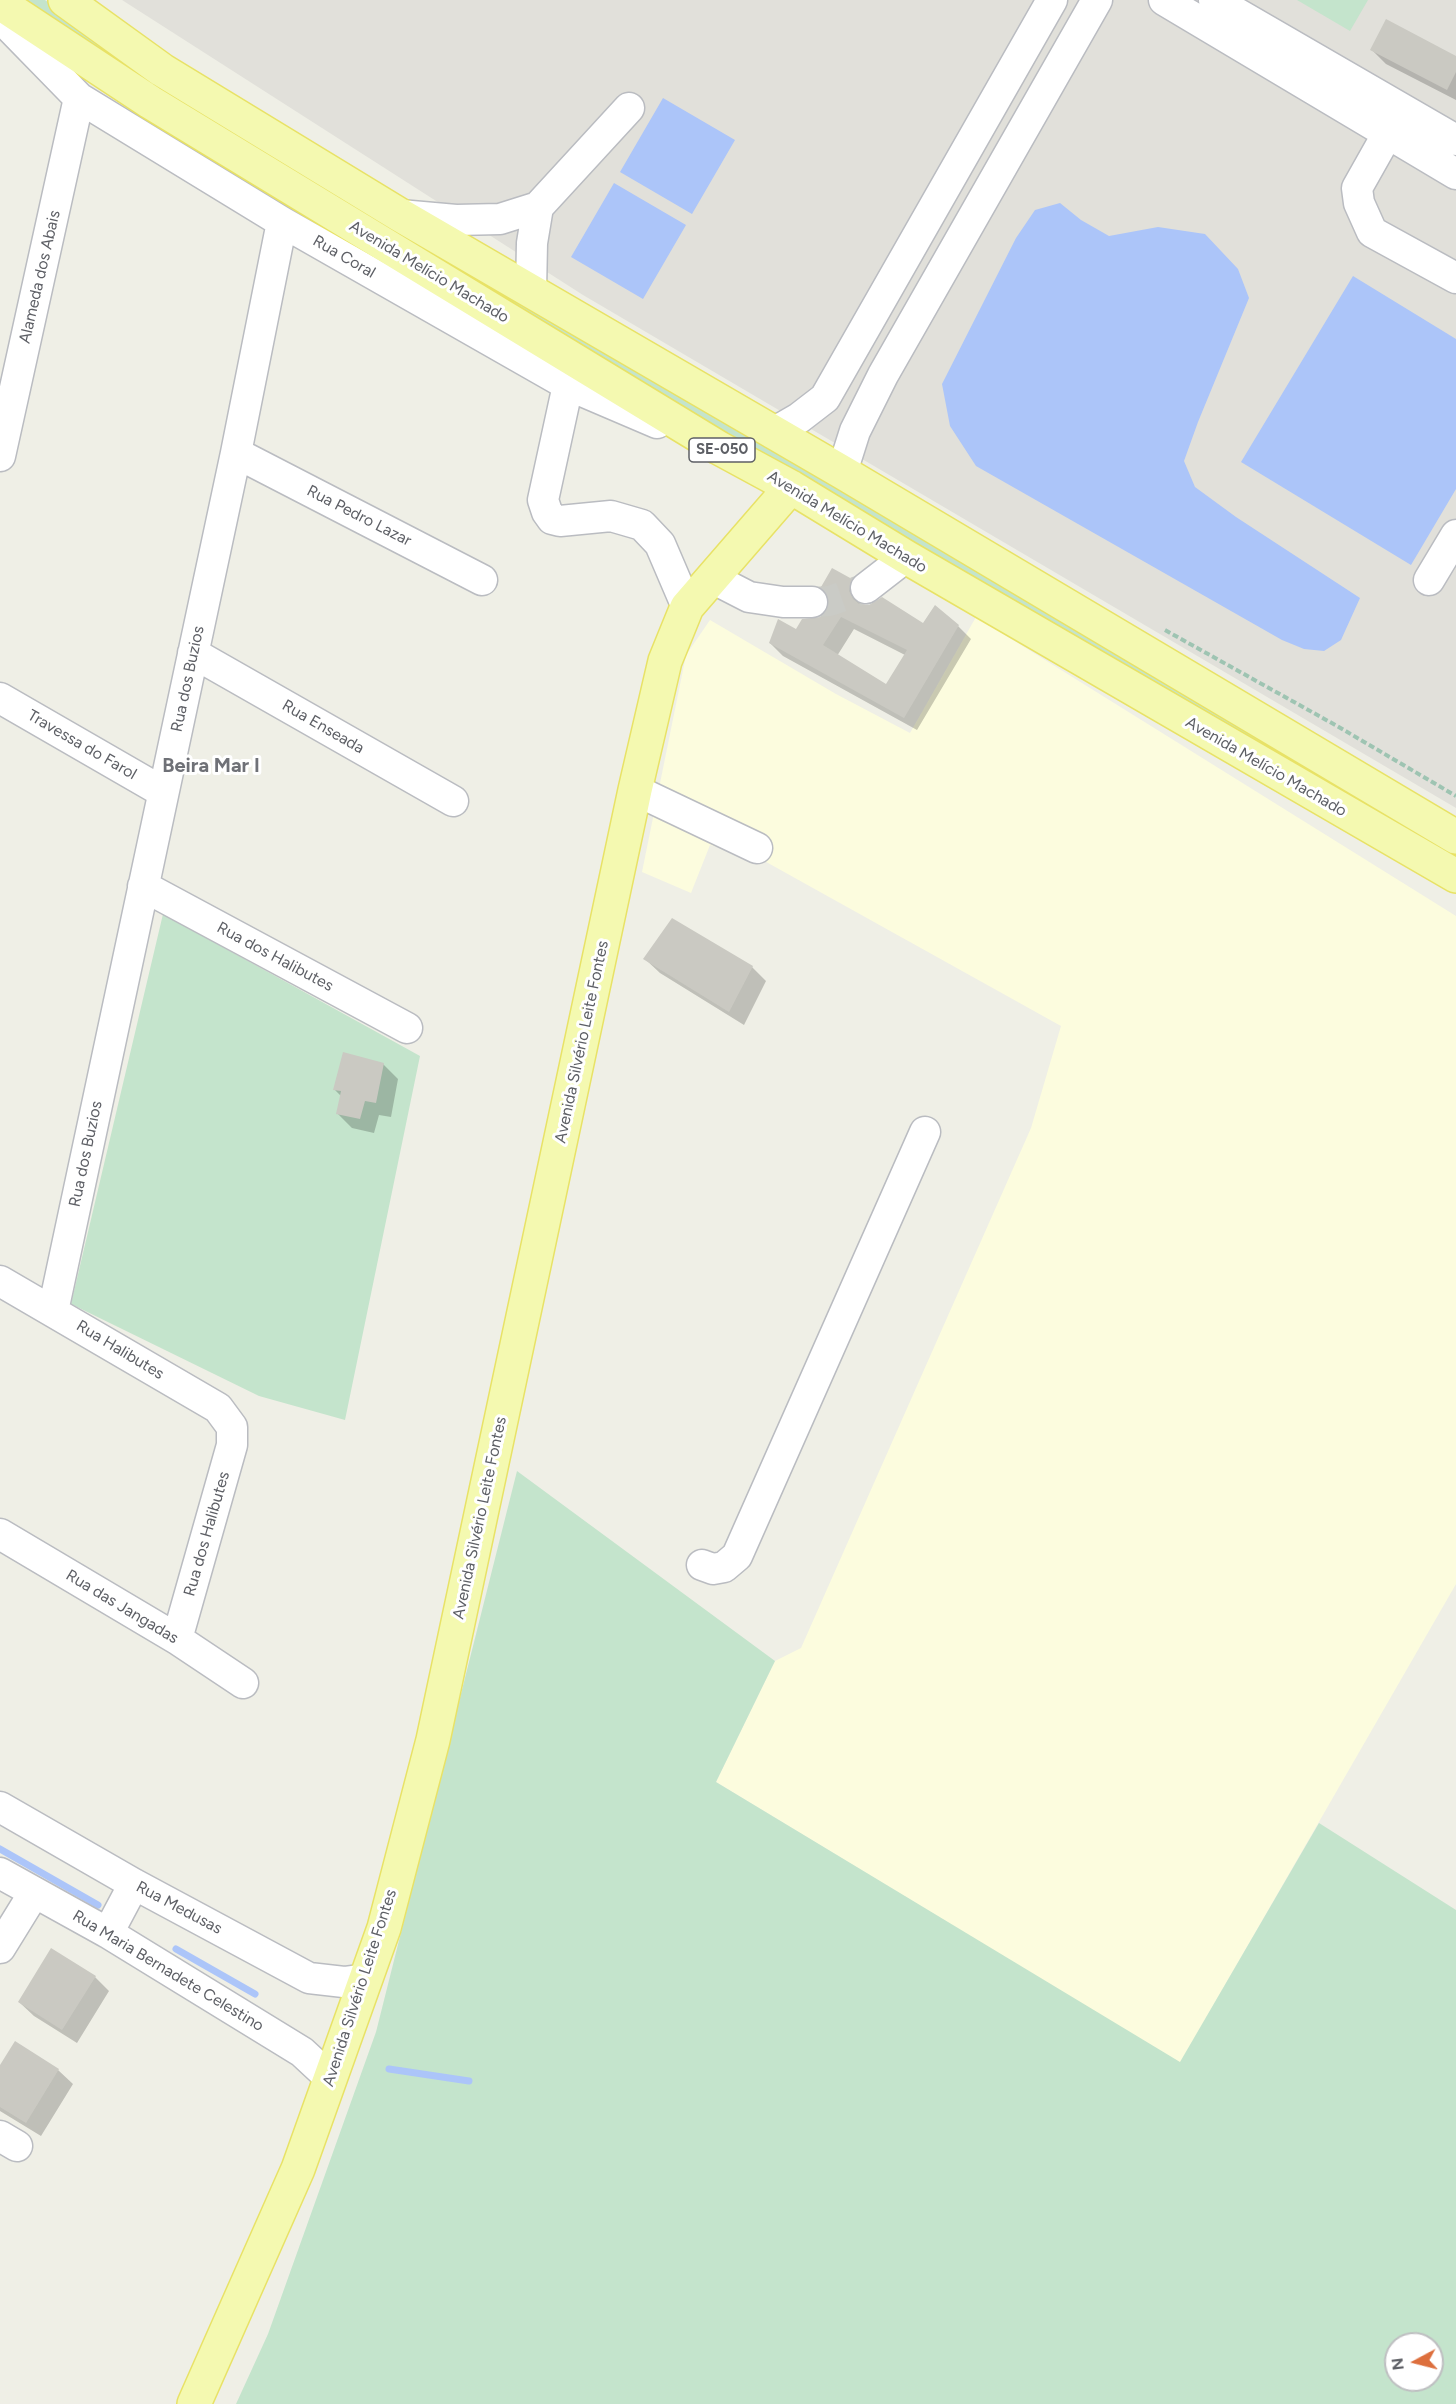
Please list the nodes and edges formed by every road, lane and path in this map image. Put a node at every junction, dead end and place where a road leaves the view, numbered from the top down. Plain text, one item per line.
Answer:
1 (65, 0) edge
2 (1052, 0) edge
3 (1097, 0) edge
4 (1164, 0) edge
5 (1214, 0) edge
6 (0, 3) edge
7 (0, 17) edge
8 (1261, 43) junction
9 (79, 98) junction
10 (629, 108) dead end
11 (1381, 119) junction
12 (1456, 140) edge
13 (1456, 174) edge
14 (538, 207) junction
15 (400, 215) junction
16 (282, 222) junction
17 (1456, 278) edge
18 (531, 291) junction
19 (568, 385) junction
20 (773, 433) junction
21 (719, 448) junction
22 (236, 453) junction
23 (0, 456) edge
24 (842, 472) junction
25 (791, 487) junction
26 (906, 557) junction
27 (712, 578) junction
28 (482, 580) dead end
29 (866, 588) tunnel mouth
30 (812, 602) tunnel mouth
31 (687, 607) junction
32 (193, 653) junction
33 (0, 698) edge
34 (635, 790) junction
35 (164, 792) junction
36 (453, 801) dead end
37 (1456, 837) edge
38 (757, 848) dead end
39 (1456, 876) edge
40 (143, 886) junction
41 (407, 1028) dead end
42 (925, 1132) dead end
43 (0, 1281) edge
44 (53, 1311) junction
45 (232, 1427) joint
46 (0, 1534) edge
47 (702, 1564) dead end
48 (177, 1639) junction
49 (243, 1683) dead end
50 (0, 1807) edge
51 (0, 1873) edge
52 (134, 1884) junction
53 (34, 1893) junction
54 (108, 1933) junction
55 (0, 1948) edge
56 (366, 1979) junction
57 (330, 2078) junction
58 (194, 2404) edge

1 - 15 main road, Avenida Melício Machado / SE-050
2 - 20 street
3 - 24 street
4 - 8 street
5 - 8 street
6 - 21 main road, Avenida Melício Machado / SE-050
7 - 9 street, Rua Coral
8 - 11 street
9 - 16 street, Rua Coral
9 - 23 street, Alameda dos Abais
10 - 14 street
11 - 12 street
11 - 13 street
11 - 17 street
14 - 15 street
14 - 18 street
15 - 18 main road, Avenida Melício Machado / SE-050
16 - 19 street, Rua Coral
16 - 22 street, Rua dos Buzios
18 - 20 main road, Avenida Melício Machado / SE-050
19 - 21 street, Rua Coral
19 - 31 street
20 - 24 main road, Avenida Melício Machado / SE-050
21 - 25 main road, Avenida Melício Machado / SE-050
22 - 28 street, Rua Pedro Lazar
22 - 32 street, Rua dos Buzios
24 - 37 main road, Avenida Melício Machado / SE-050
25 - 26 main road, Avenida Melício Machado / SE-050
25 - 27 main road, Avenida Silvério Leite Fontes
26 - 29 street
26 - 39 main road, Avenida Melício Machado / SE-050
27 - 30 street
27 - 31 main road, Avenida Silvério Leite Fontes
31 - 34 main road, Avenida Silvério Leite Fontes
32 - 35 street, Rua dos Buzios
32 - 36 street, Rua Enseada
33 - 35 street, Travessa do Farol
34 - 38 street
34 - 56 main road, Avenida Silvério Leite Fontes
35 - 40 street, Rua dos Buzios
40 - 41 street, Rua dos Halibutes
40 - 44 street, Rua dos Buzios
42 - 47 street
43 - 44 street, Rua Halibutes
44 - 45 street, Rua Halibutes
45 - 48 street, Rua dos Halibutes
46 - 48 street, Rua das Jangadas
48 - 49 street, Rua das Jangadas
50 - 52 street, Rua Medusas
51 - 53 street, Rua Maria Bernadete Celestino
52 - 54 street
52 - 56 street, Rua Medusas
53 - 54 street, Rua Maria Bernadete Celestino
53 - 55 street
54 - 57 street, Rua Maria Bernadete Celestino
56 - 57 main road, Avenida Silvério Leite Fontes
57 - 58 main road, Avenida Silvério Leite Fontes

